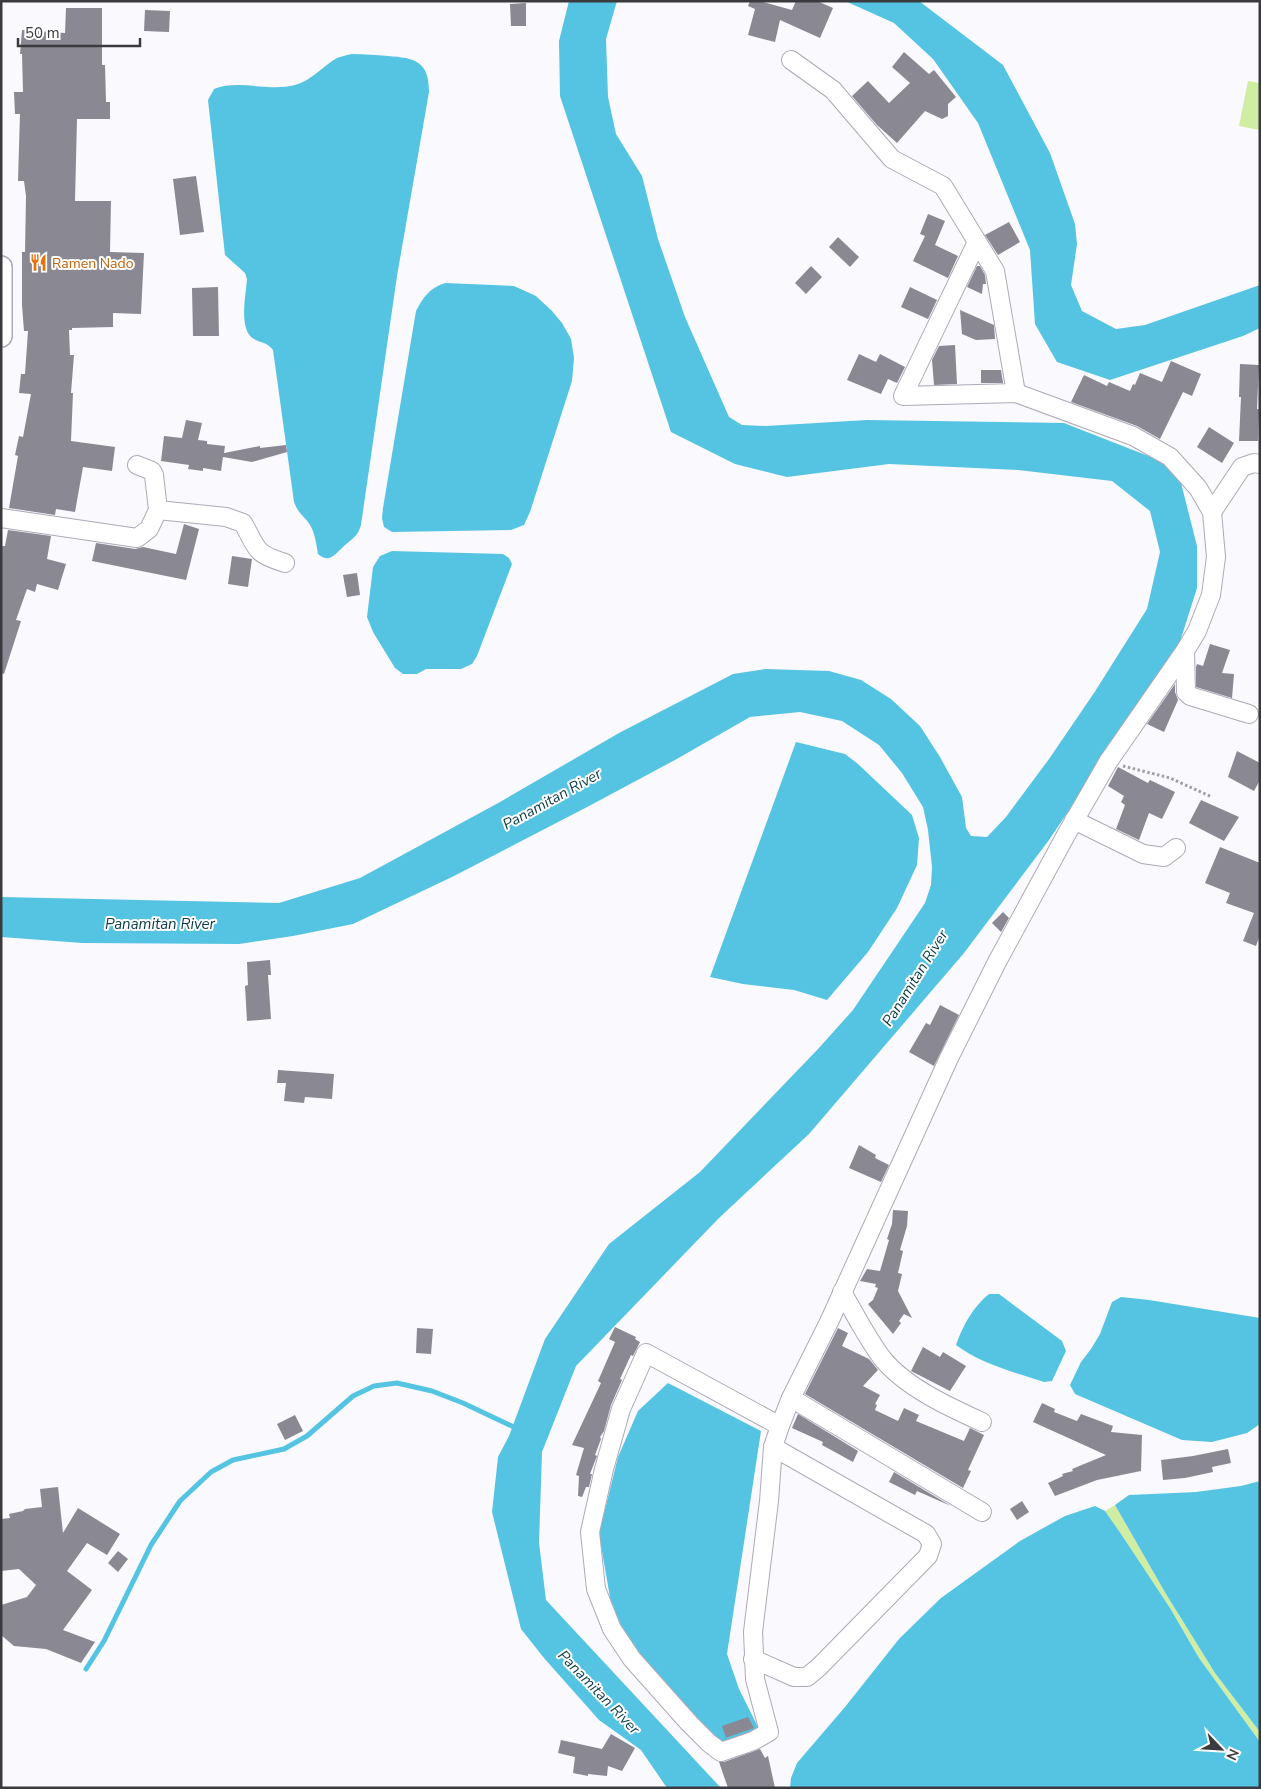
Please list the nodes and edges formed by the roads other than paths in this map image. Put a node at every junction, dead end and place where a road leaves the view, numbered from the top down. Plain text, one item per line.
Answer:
1 (791, 60) dead end
2 (977, 242) junction
3 (1, 268) edge
4 (1, 336) edge
5 (1016, 393) junction
6 (1260, 464) edge
7 (137, 465) dead end
8 (158, 510) junction
9 (1212, 512) junction
10 (1, 518) edge
11 (284, 563) dead end
12 (1185, 651) junction
13 (1249, 714) dead end
14 (1074, 820) junction
15 (1176, 848) dead end
16 (842, 1292) junction
17 (791, 1398) junction
18 (982, 1422) dead end
19 (780, 1426) junction
20 (773, 1447) junction
21 (982, 1512) dead end
22 (754, 1659) junction

1 - 2 street
2 - 5 street
2 - 5 street
3 - 4 main road
5 - 9 street
6 - 9 street
7 - 8 street
8 - 10 street
8 - 11 street
9 - 12 street
12 - 13 street
12 - 14 street
14 - 15 street
14 - 16 street
16 - 17 street
16 - 18 street
17 - 19 street
17 - 21 street
19 - 20 street
19 - 22 street
20 - 22 street
20 - 22 street

